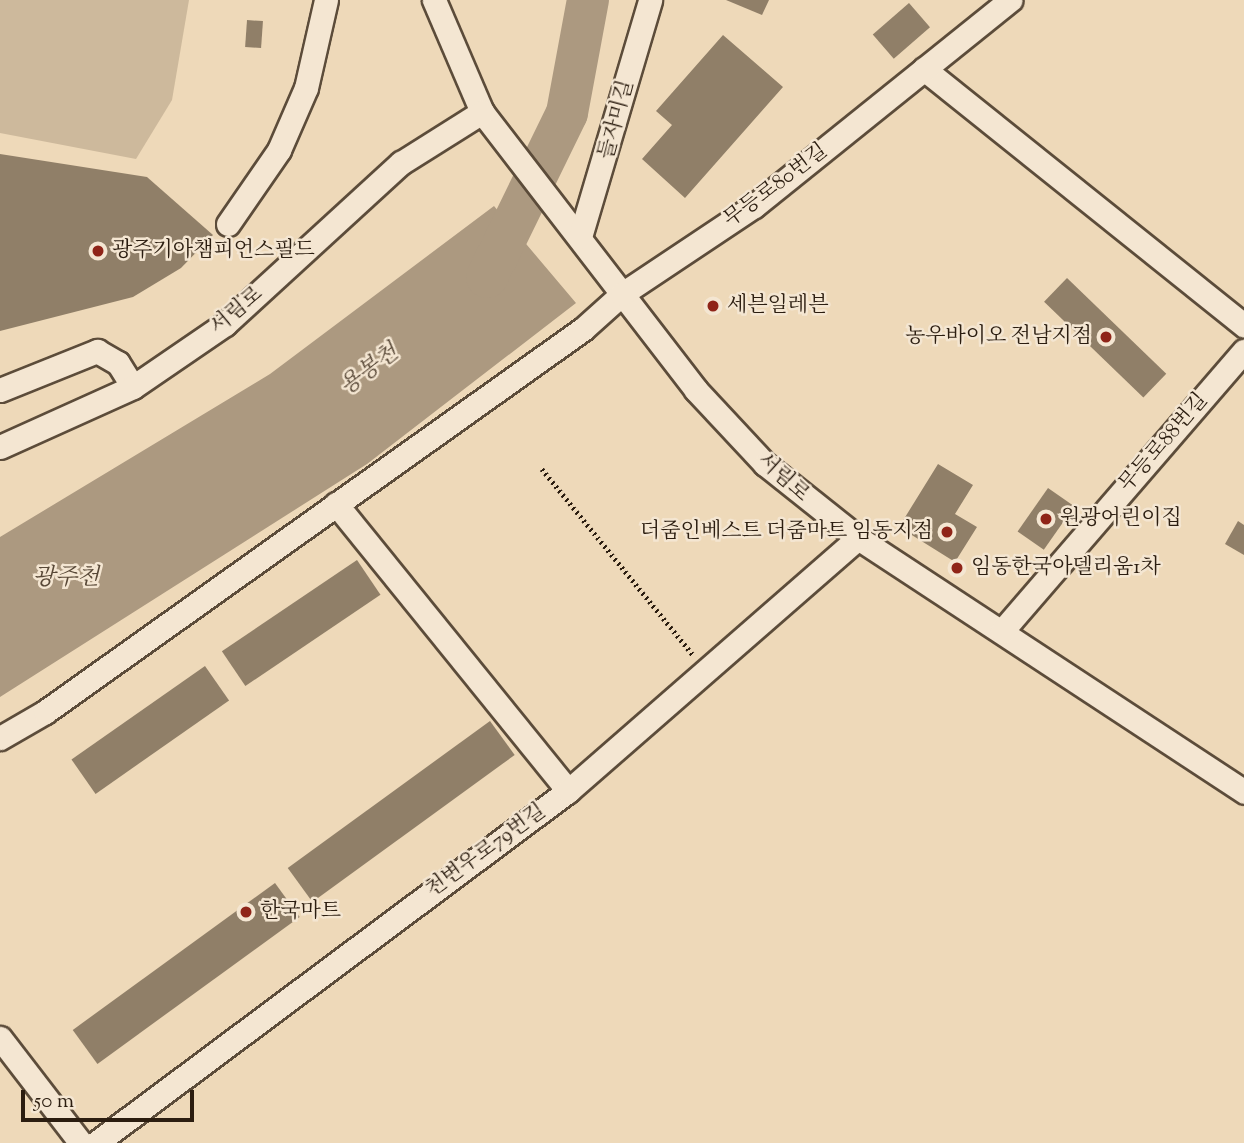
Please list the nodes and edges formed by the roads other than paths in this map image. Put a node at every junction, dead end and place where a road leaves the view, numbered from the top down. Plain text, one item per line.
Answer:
1 (326, 0) edge
2 (434, 0) edge
3 (650, 0) edge
4 (1010, 0) edge
5 (924, 69) junction
6 (486, 117) junction
7 (228, 224) dead end
8 (579, 237) junction
9 (622, 294) junction
10 (1244, 325) edge
11 (1244, 351) edge
12 (133, 387) junction
13 (0, 390) edge
14 (0, 447) edge
15 (336, 504) junction
16 (858, 538) junction
17 (1002, 631) junction
18 (0, 738) edge
19 (568, 791) junction
20 (1244, 792) edge
21 (0, 1038) edge
22 (81, 1143) edge
23 (96, 1143) edge

1 - 7 street
2 - 6 street, 서림로
3 - 8 street, 들자미길
4 - 5 street, 무등로80번길
5 - 9 street, 무등로80번길
5 - 10 street
6 - 8 street, 서림로
6 - 12 street, 서림로
8 - 9 street, 서림로
9 - 15 street, 무등로80번길
9 - 16 street, 서림로
11 - 17 street, 무등로88번길
12 - 13 street
12 - 14 street, 서림로
15 - 18 street, 무등로80번길
15 - 19 street
16 - 17 street, 서림로
16 - 19 street, 천변우로79번길
17 - 20 street, 서림로
19 - 23 street, 천변우로79번길
21 - 22 street

